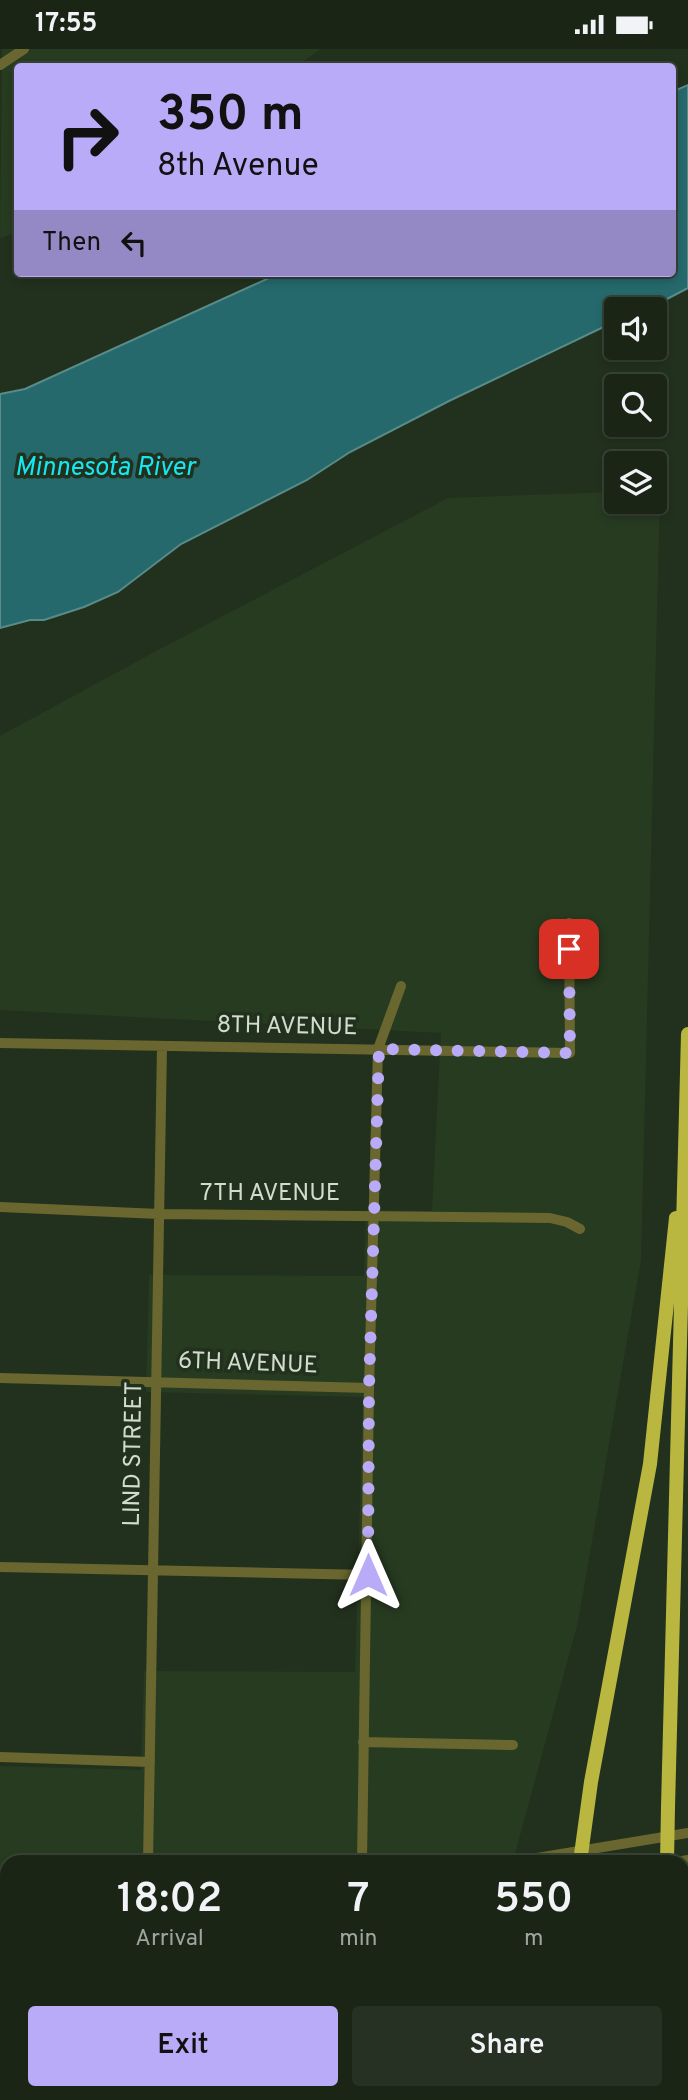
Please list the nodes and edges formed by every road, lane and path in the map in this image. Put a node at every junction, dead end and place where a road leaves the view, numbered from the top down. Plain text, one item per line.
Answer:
1 (20, 50) edge
2 (0, 65) edge
3 (569, 923) dead end
4 (401, 986) dead end
5 (688, 1034) edge
6 (0, 1043) edge
7 (162, 1046) junction
8 (379, 1049) junction
9 (686, 1158) junction
10 (0, 1207) edge
11 (159, 1214) junction
12 (374, 1216) junction
13 (580, 1229) dead end
14 (0, 1378) edge
15 (156, 1382) junction
16 (369, 1388) junction
17 (0, 1567) edge
18 (153, 1570) junction
19 (368, 1575) junction
20 (363, 1742) junction
21 (513, 1745) dead end
22 (0, 1757) edge
23 (150, 1762) junction
24 (688, 1833) edge
25 (148, 1855) edge
26 (362, 1855) edge
27 (581, 1855) edge
28 (586, 1855) edge
29 (667, 1855) edge

1 - 2 street
3 - 8 street, 8TH AVENUE
4 - 8 street
5 - 9 highway
6 - 7 street, 8TH AVENUE
7 - 8 street, 8TH AVENUE
7 - 11 street, LIND STREET
8 - 12 street
9 - 27 highway
9 - 29 highway, bridge
10 - 11 street, 7TH AVENUE
11 - 12 street, 7TH AVENUE
11 - 15 street, LIND STREET
12 - 13 street, 7TH AVENUE
12 - 16 street
14 - 15 street, 6TH AVENUE
15 - 16 street, 6TH AVENUE
15 - 18 street, LIND STREET
16 - 19 street
17 - 18 street
18 - 19 street
18 - 23 street, LIND STREET
19 - 20 street
20 - 21 street
20 - 26 street
22 - 23 street
23 - 25 street, LIND STREET
24 - 28 street

